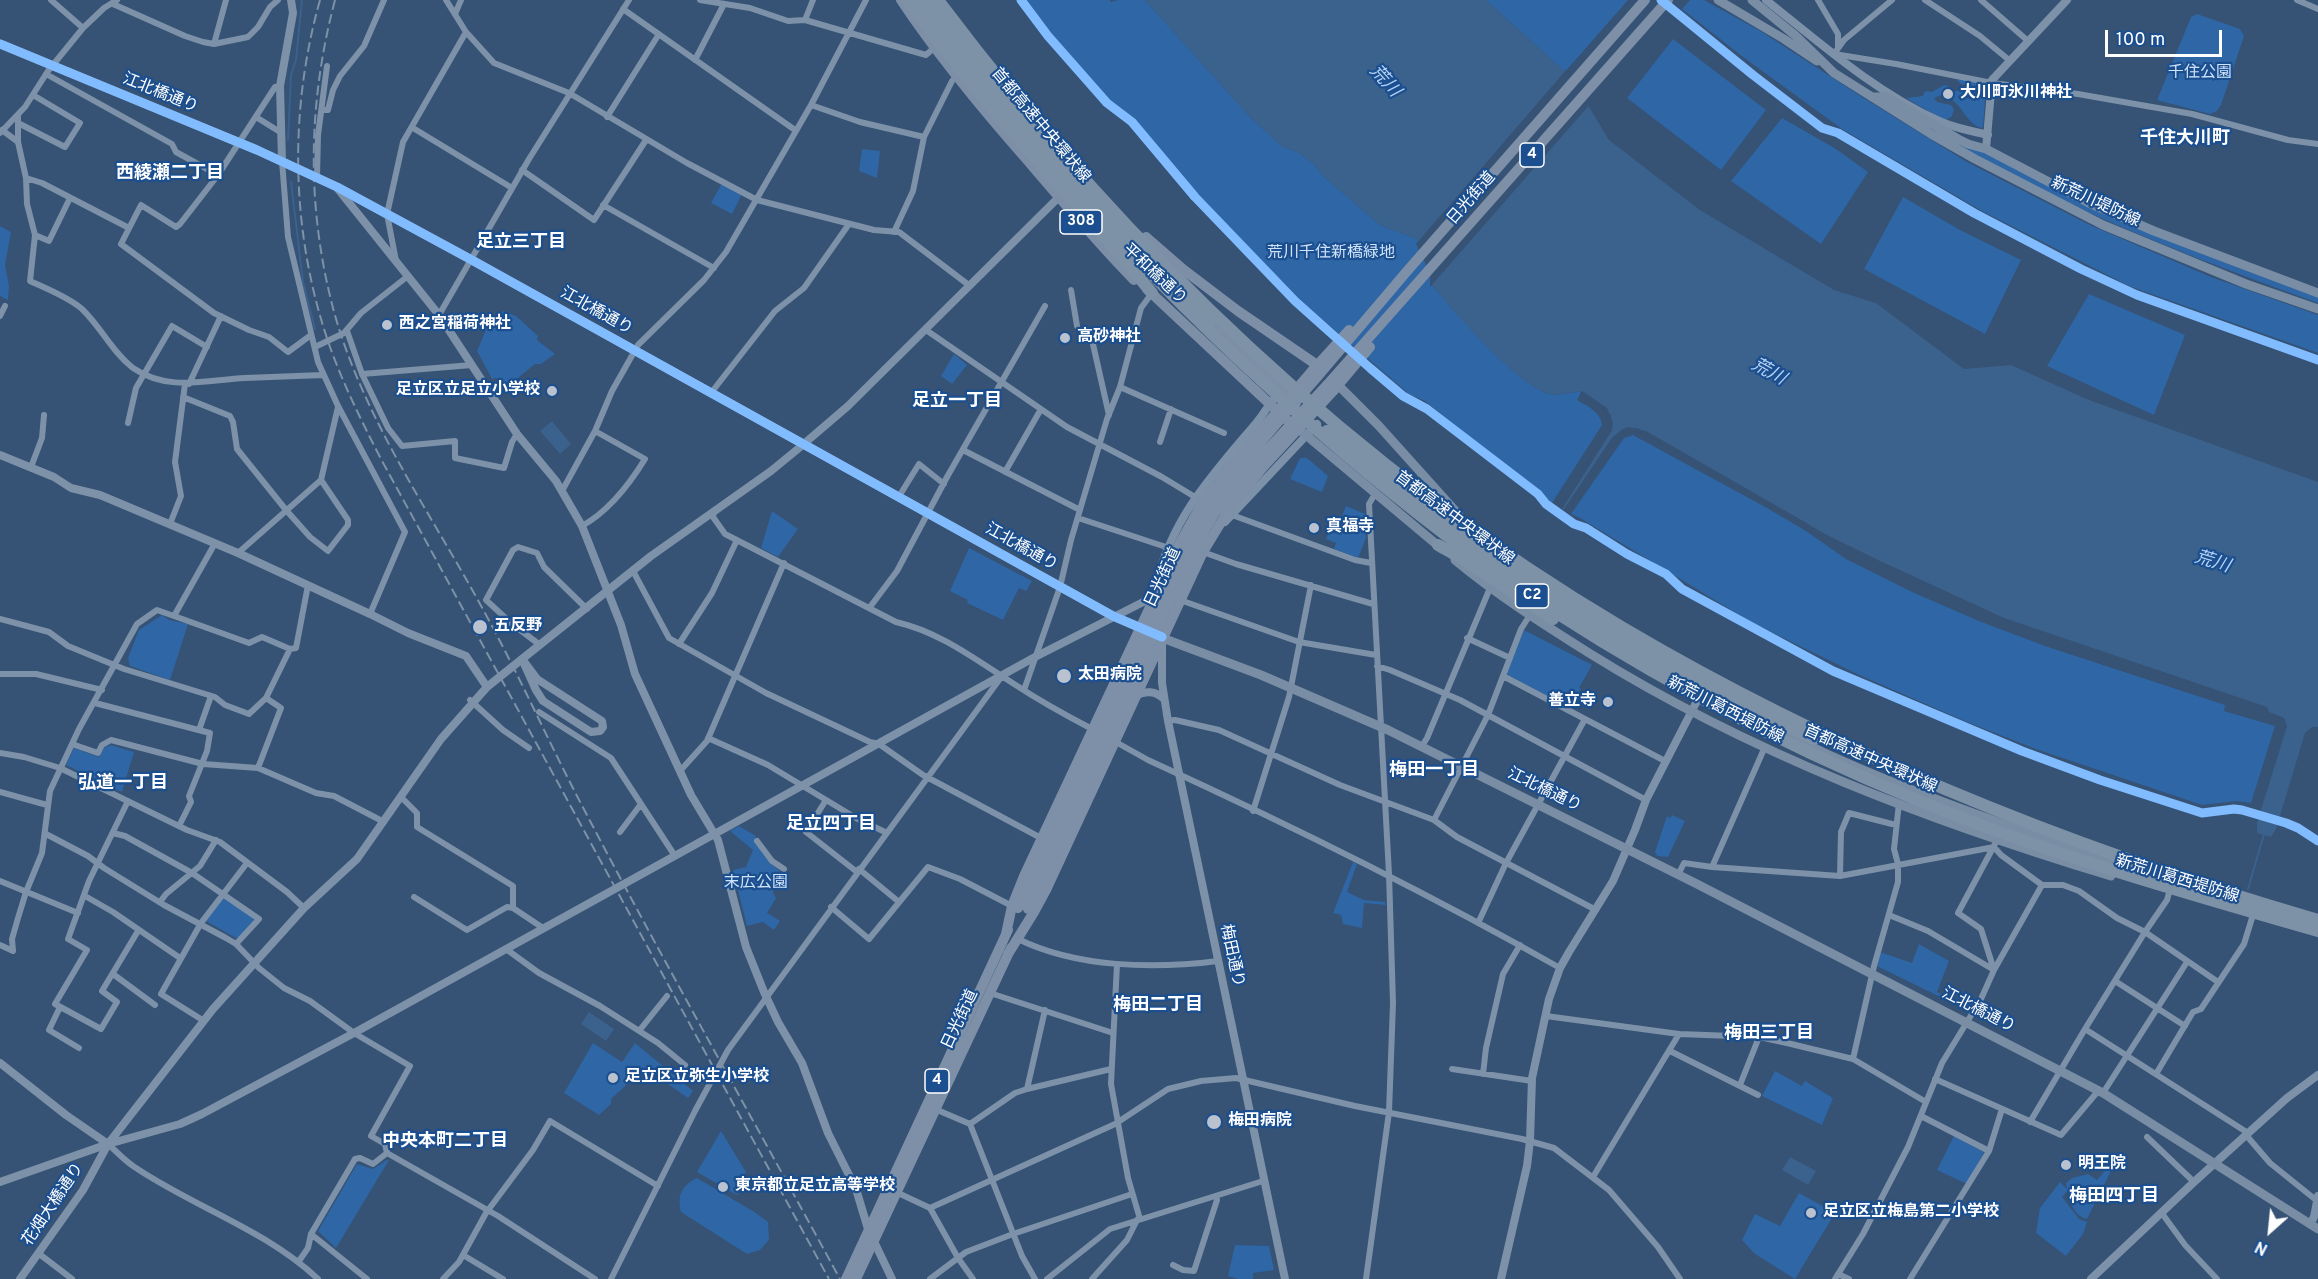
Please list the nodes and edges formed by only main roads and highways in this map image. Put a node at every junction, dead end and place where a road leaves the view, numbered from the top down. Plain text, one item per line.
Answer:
1 (901, 0) edge
2 (908, 0) edge
3 (919, 0) edge
4 (928, 0) edge
5 (938, 0) edge
6 (1645, 0) edge
7 (1668, 0) edge
8 (1718, 0) edge
9 (1752, 0) edge
10 (0, 44) edge
11 (1827, 66) junction
12 (1872, 97) junction
13 (1066, 172) junction
14 (1105, 197) junction
15 (1152, 293) junction
16 (2318, 293) edge
17 (2318, 309) edge
18 (1209, 322) junction
19 (1320, 367) junction
20 (1336, 382) junction
21 (1299, 406) joint
22 (1287, 420) joint
23 (1323, 427) junction
24 (1479, 538) junction
25 (1438, 545) junction
26 (1510, 570) junction
27 (1139, 628) junction
28 (1162, 638) junction
29 (1702, 692) junction
30 (1877, 783) junction
31 (2031, 824) junction
32 (1035, 883) junction
33 (2318, 923) edge
34 (2318, 931) edge
35 (1006, 934) junction
36 (2318, 937) edge
37 (1008, 954) junction
38 (2314, 1226) edge
39 (846, 1279) edge
40 (856, 1279) edge

1 - 15 main road, 平和橋通り / 308
2 - 15 highway
3 - 30 highway, 首都高速中央環状線 / C2, bridge
4 - 13 highway
4 - 14 main road
4 - 18 main road, 平和橋通り / 308
5 - 31 highway, 首都高速中央環状線 / C2, bridge
6 - 19 highway, 日光街道 / 4
7 - 20 highway, 日光街道 / 4
8 - 11 main road, 新荒川堤防線
9 - 11 main road, 新荒川堤防線
10 - 27 main road, 江北橋通り
11 - 12 main road, 新荒川堤防線
12 - 16 main road, 新荒川堤防線
12 - 17 main road, 新荒川堤防線
13 - 14 highway
13 - 18 highway
14 - 19 main road
15 - 22 main road, 平和橋通り / 308
18 - 21 main road, 平和橋通り / 308
19 - 27 highway, 4, bridge
19 - 32 highway, 日光街道 / 4, bridge
20 - 24 main road
20 - 28 highway, 4, bridge
20 - 32 highway, 日光街道 / 4, bridge
21 - 23 main road, 新荒川葛西堤防線
22 - 25 main road, 新荒川葛西堤防線
23 - 26 highway
23 - 29 main road, 新荒川葛西堤防線
24 - 26 highway
24 - 29 main road
25 - 30 highway, bridge
25 - 36 main road, 新荒川葛西堤防線
26 - 31 highway, bridge
27 - 28 main road, 江北橋通り
27 - 35 highway, 4
28 - 37 highway, 4
28 - 38 main road, 江北橋通り
29 - 33 main road, 新荒川葛西堤防線
30 - 34 highway, 首都高速中央環状線 / C2, bridge
31 - 33 highway, 首都高速中央環状線 / C2, bridge
32 - 35 highway, 日光街道 / 4
32 - 37 highway, 日光街道 / 4
35 - 39 highway, 日光街道 / 4
37 - 40 highway, 日光街道 / 4

